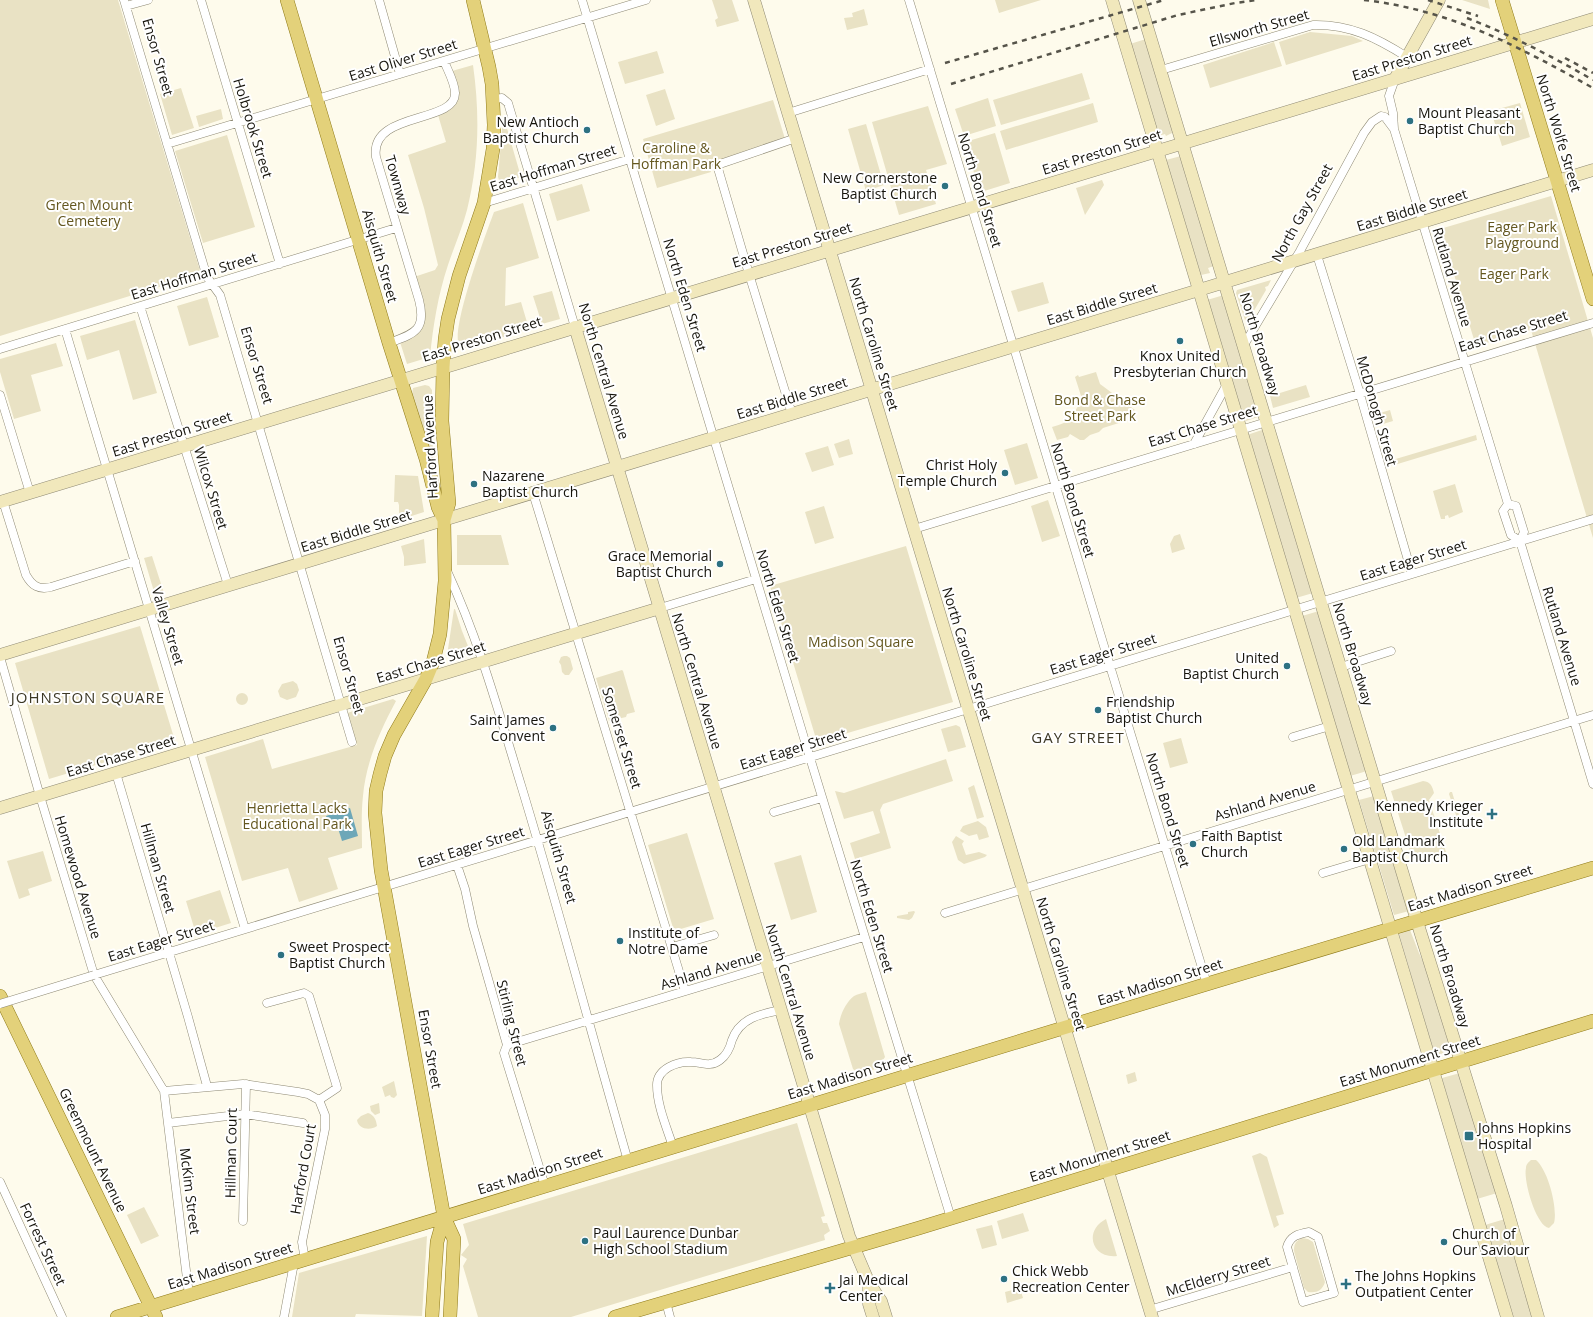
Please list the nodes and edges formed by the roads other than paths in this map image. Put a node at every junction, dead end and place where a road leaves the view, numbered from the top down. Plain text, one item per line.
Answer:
1 (148, 0) edge
2 (200, 0) edge
3 (287, 0) edge
4 (379, 0) edge
5 (473, 0) edge
6 (582, 0) edge
7 (646, 0) edge
8 (754, 0) edge
9 (909, 0) edge
10 (1112, 0) edge
11 (1139, 0) edge
12 (1439, 0) edge
13 (1502, 0) edge
14 (125, 3) edge
15 (588, 18) junction
16 (1593, 19) edge
17 (1515, 42) junction
18 (485, 49) junction
19 (1407, 57) junction
20 (444, 61) junction
21 (930, 69) junction
22 (1161, 70) junction
23 (400, 74) junction
24 (1395, 79) junction
25 (493, 99) junction
26 (316, 100) junction
27 (788, 113) junction
28 (238, 123) junction
29 (1394, 128) junction
30 (796, 138) junction
31 (1183, 143) junction
32 (167, 144) junction
33 (1156, 151) junction
34 (630, 159) junction
35 (1593, 170) edge
36 (1558, 181) junction
37 (533, 188) junction
38 (484, 203) junction
39 (971, 207) junction
40 (1422, 223) junction
41 (396, 228) junction
42 (359, 240) junction
43 (830, 250) junction
44 (1317, 255) junction
45 (1291, 263) junction
46 (280, 264) junction
47 (749, 274) junction
48 (1225, 282) junction
49 (212, 284) junction
50 (1198, 290) junction
51 (672, 298) junction
52 (1593, 299) edge
53 (140, 306) junction
54 (1593, 323) edge
55 (575, 327) junction
56 (65, 329) junction
57 (389, 343) junction
58 (1244, 345) junction
59 (1014, 346) junction
60 (0, 349) edge
61 (1465, 362) junction
62 (443, 367) junction
63 (400, 380) junction
64 (1226, 386) junction
65 (872, 390) junction
66 (1359, 394) junction
67 (0, 395) edge
68 (792, 414) junction
69 (1268, 422) junction
70 (258, 424) junction
71 (1240, 431) junction
72 (714, 438) junction
73 (1194, 444) junction
74 (184, 446) junction
75 (617, 467) junction
76 (107, 469) junction
77 (1056, 486) junction
78 (30, 493) junction
79 (533, 493) junction
80 (1, 502) edge
81 (1508, 504) junction
82 (1593, 519) edge
83 (444, 520) junction
84 (914, 529) junction
85 (1520, 541) junction
86 (135, 561) junction
87 (300, 564) junction
88 (445, 566) junction
89 (1412, 574) junction
90 (756, 579) junction
91 (228, 586) junction
92 (1321, 601) junction
93 (660, 608) junction
94 (149, 609) junction
95 (1295, 609) junction
96 (576, 633) junction
97 (1391, 651) dead end
98 (0, 656) edge
99 (484, 661) junction
100 (1110, 666) junction
101 (1341, 667) junction
102 (426, 679) junction
103 (341, 705) junction
104 (968, 709) junction
105 (1593, 715) edge
106 (1574, 721) junction
107 (1330, 726) junction
108 (1293, 737) dead end
109 (352, 742) dead end
110 (191, 750) junction
111 (810, 757) junction
112 (116, 773) junction
113 (1375, 781) junction
114 (1593, 784) edge
115 (713, 786) junction
116 (1349, 789) junction
117 (40, 796) junction
118 (822, 798) junction
119 (0, 808) edge
120 (630, 812) junction
121 (774, 812) dead end
122 (538, 840) junction
123 (1166, 846) junction
124 (1370, 859) junction
125 (457, 865) junction
126 (1593, 868) edge
127 (1323, 873) dead end
128 (385, 887) junction
129 (1022, 890) junction
130 (945, 913) dead end
131 (1417, 920) junction
132 (1391, 928) junction
133 (245, 929) junction
134 (714, 935) dead end
135 (864, 937) junction
136 (672, 948) junction
137 (169, 953) junction
138 (768, 966) junction
139 (94, 976) junction
140 (1207, 984) junction
141 (686, 991) junction
142 (1, 1001) edge
143 (267, 1002) dead end
144 (781, 1010) junction
145 (588, 1021) junction
146 (1593, 1021) edge
147 (1064, 1028) junction
148 (507, 1045) junction
149 (1461, 1062) junction
150 (1433, 1070) junction
151 (907, 1076) junction
152 (246, 1084) junction
153 (207, 1086) junction
154 (164, 1091) junction
155 (319, 1100) junction
156 (809, 1105) junction
157 (245, 1114) junction
158 (168, 1123) junction
159 (303, 1123) dead end
160 (673, 1147) junction
161 (628, 1161) junction
162 (1107, 1170) junction
163 (0, 1182) edge
164 (545, 1186) junction
165 (444, 1217) junction
166 (950, 1218) junction
167 (243, 1221) dead end
168 (855, 1247) junction
169 (300, 1261) junction
170 (1293, 1267) junction
171 (869, 1282) junction
172 (189, 1295) junction
173 (666, 1302) junction
174 (153, 1312) edge
175 (1151, 1313) edge
176 (62, 1317) edge
177 (117, 1317) edge
178 (284, 1317) edge
179 (432, 1317) edge
180 (450, 1317) edge
181 (615, 1317) edge
182 (670, 1317) edge
183 (873, 1317) edge
184 (886, 1317) edge
185 (1507, 1317) edge
186 (1538, 1317) edge

1 - 14 street
2 - 28 street, Holbrook Street
3 - 26 main road, Aisquith Street
4 - 23 street
5 - 18 main road, Harford Avenue
6 - 15 street, North Eden Street
7 - 15 street, East Oliver Street
8 - 27 main road, North Caroline Street
9 - 21 street, North Bond Street
10 - 33 main road
11 - 22 main road, North Broadway
12 - 19 main road
13 - 17 main road, North Wolfe Street
14 - 32 street, Ensor Street
15 - 18 street, East Oliver Street
15 - 34 street, North Eden Street
16 - 17 main road, East Preston Street
17 - 24 main road, East Preston Street
17 - 36 main road, North Wolfe Street
18 - 20 street, East Oliver Street
18 - 25 main road, Harford Avenue
19 - 22 street, Ellsworth Street
19 - 24 main road
20 - 23 street, East Oliver Street
20 - 41 street, Townway
21 - 27 street
21 - 39 street, North Bond Street
22 - 31 main road, North Broadway
23 - 26 street, East Oliver Street
24 - 29 street, Rutland Avenue
24 - 31 main road, East Preston Street
25 - 37 street, North Central Avenue
25 - 38 main road, Harford Avenue
26 - 28 street, East Oliver Street
26 - 42 main road, Aisquith Street
27 - 30 main road, North Caroline Street
28 - 32 street, East Oliver Street
28 - 46 street, Holbrook Street
29 - 40 street, Rutland Avenue
29 - 45 street, North Gay Street
30 - 43 main road, North Caroline Street
30 - 47 street
31 - 33 main road, East Preston Street
31 - 48 main road, North Broadway
32 - 49 street, Ensor Street
33 - 39 main road, East Preston Street
33 - 50 main road
34 - 37 street, East Hoffman Street
34 - 51 street, North Eden Street
35 - 36 main road, East Biddle Street
36 - 40 main road, East Biddle Street
36 - 52 main road, North Wolfe Street
37 - 38 street, East Hoffman Street
37 - 55 street, North Central Avenue
38 - 62 main road, Harford Avenue
39 - 43 main road, East Preston Street
39 - 59 street, North Bond Street
40 - 44 main road, East Biddle Street
40 - 61 street, Rutland Avenue
41 - 42 street, East Hoffman Street
41 - 57 street, Townway
42 - 46 street, East Hoffman Street
42 - 57 main road, Aisquith Street
43 - 47 main road, East Preston Street
43 - 65 main road, North Caroline Street
44 - 45 main road, East Biddle Street
44 - 66 street, McDonogh Street
45 - 48 main road, East Biddle Street
45 - 58 street, North Gay Street
46 - 49 street, East Hoffman Street
47 - 51 main road, East Preston Street
47 - 68 street
48 - 50 main road, East Biddle Street
48 - 58 main road, North Broadway
49 - 53 street, East Hoffman Street
49 - 70 street, Ensor Street
50 - 59 main road, East Biddle Street
50 - 64 main road
51 - 55 main road, East Preston Street
51 - 72 street, North Eden Street
53 - 56 street, East Hoffman Street
53 - 74 street, Wilcox Street
54 - 61 street, East Chase Street
55 - 62 main road, East Preston Street
55 - 75 main road, North Central Avenue
56 - 60 street, East Hoffman Street
56 - 76 street, Valley Street
57 - 63 main road, Aisquith Street
58 - 69 main road, North Broadway
59 - 65 main road, East Biddle Street
59 - 77 street, North Bond Street
61 - 66 street, East Chase Street
61 - 81 street, Rutland Avenue
62 - 63 main road, East Preston Street
62 - 83 main road, Harford Avenue
63 - 70 main road, East Preston Street
63 - 83 main road, Aisquith Street
64 - 71 main road
64 - 73 street
65 - 68 main road, East Biddle Street
65 - 84 main road, North Caroline Street
66 - 69 street, East Chase Street
66 - 89 street, McDonogh Street
67 - 78 street
68 - 72 main road, East Biddle Street
69 - 71 street, East Chase Street
69 - 92 main road, North Broadway
70 - 74 main road, East Preston Street
70 - 87 street, Ensor Street
71 - 73 street, East Chase Street
71 - 95 main road
72 - 75 main road, East Biddle Street
72 - 90 street, North Eden Street
73 - 77 street, East Chase Street
74 - 76 main road, East Preston Street
74 - 91 street, Wilcox Street
75 - 79 main road, East Biddle Street
75 - 93 main road, North Central Avenue
76 - 78 main road, East Preston Street
76 - 86 street, Valley Street
77 - 84 street, East Chase Street
77 - 100 street, North Bond Street
78 - 80 main road, East Preston Street
79 - 83 main road, East Biddle Street
79 - 96 street, Somerset Street
80 - 86 street
81 - 85 street, Rutland Avenue
81 - 85 street, Rutland Avenue
82 - 85 street, East Eager Street
83 - 87 main road, East Biddle Street
83 - 88 main road, Harford Avenue
84 - 104 main road, North Caroline Street
85 - 89 street, East Eager Street
85 - 106 street, Rutland Avenue
86 - 94 street, Valley Street
87 - 91 main road, East Biddle Street
87 - 103 street, Ensor Street
88 - 99 street, Aisquith Street
88 - 102 main road, Harford Avenue
89 - 92 street, East Eager Street
90 - 93 street, East Chase Street
90 - 111 street, North Eden Street
91 - 94 main road, East Biddle Street
92 - 95 street, East Eager Street
92 - 101 main road, North Broadway
93 - 96 main road, East Chase Street
93 - 115 main road, North Central Avenue
94 - 98 main road, East Biddle Street
94 - 110 street, Valley Street
95 - 100 street, East Eager Street
95 - 107 main road
96 - 99 main road, East Chase Street
96 - 120 street, Somerset Street
97 - 101 street
98 - 117 street, Homewood Avenue
99 - 102 main road, East Chase Street
99 - 122 street, Aisquith Street
100 - 104 street, East Eager Street
100 - 123 street, North Bond Street
101 - 113 main road, North Broadway
102 - 103 main road, East Chase Street
102 - 128 main road, Harford Avenue
103 - 109 street, Ensor Street
103 - 110 main road, East Chase Street
104 - 111 street, East Eager Street
104 - 129 main road, North Caroline Street
105 - 106 street, Ashland Avenue
106 - 113 street, Ashland Avenue
106 - 114 street, Rutland Avenue
107 - 108 street
107 - 116 main road
110 - 112 main road, East Chase Street
110 - 133 street, Valley Street
111 - 115 street, East Eager Street
111 - 118 street, North Eden Street
112 - 117 main road, East Chase Street
112 - 137 street, Hillman Street
113 - 116 street, Ashland Avenue
113 - 131 main road, North Broadway
115 - 120 street, East Eager Street
115 - 138 main road, North Central Avenue
116 - 123 street, Ashland Avenue
116 - 124 main road
117 - 119 main road, East Chase Street
117 - 139 street, Homewood Avenue
118 - 121 street
118 - 135 street, North Eden Street
120 - 122 street, East Eager Street
120 - 136 street, Somerset Street
122 - 125 street, East Eager Street
122 - 145 street, Aisquith Street
123 - 129 street, Ashland Avenue
123 - 140 street, North Bond Street
124 - 127 street
124 - 132 main road
125 - 128 street, East Eager Street
125 - 148 street, Stirling Street
126 - 131 main road, East Madison Street
128 - 133 street, East Eager Street
128 - 165 main road, Ensor Street
129 - 130 street, Ashland Avenue
129 - 147 main road, North Caroline Street
131 - 132 main road, East Madison Street
131 - 149 main road, North Broadway
132 - 140 main road, East Madison Street
132 - 150 main road
133 - 137 street, East Eager Street
134 - 136 street
135 - 138 street, Ashland Avenue
135 - 151 street, North Eden Street
136 - 141 street, Somerset Street
137 - 139 street, East Eager Street
137 - 153 street, Hillman Street
138 - 141 street, Ashland Avenue
138 - 144 main road, North Central Avenue
139 - 142 street, East Eager Street, bridge
139 - 154 street, Homewood Avenue
140 - 147 main road, East Madison Street
141 - 145 street, Ashland Avenue
142 - 174 main road, Greenmount Avenue
143 - 155 street
144 - 156 main road, North Central Avenue
144 - 160 street
145 - 148 street, Ashland Avenue
145 - 161 street, Aisquith Street
146 - 149 main road, East Monument Street
147 - 151 main road, East Madison Street
147 - 162 main road, North Caroline Street
148 - 164 street, Stirling Street
149 - 150 main road, East Monument Street
149 - 186 main road, North Broadway
150 - 162 main road, East Monument Street
150 - 185 main road
151 - 156 main road, East Madison Street
151 - 166 street, North Eden Street
152 - 153 street
152 - 155 street
152 - 157 street, Hillman Court
153 - 154 street
154 - 158 street, McKim Street
155 - 169 street, Harford Court
156 - 160 main road, East Madison Street
156 - 168 main road, North Central Avenue
157 - 158 street
157 - 159 street
157 - 167 street, Hillman Court
158 - 172 street, McKim Street
160 - 161 main road, East Madison Street
161 - 164 main road, East Madison Street
162 - 166 main road, East Monument Street
162 - 175 main road, North Caroline Street
163 - 176 street, Forrest Street
164 - 165 main road, East Madison Street
165 - 169 main road, East Madison Street
165 - 179 main road, Ensor Street
165 - 180 main road, Ensor Street
166 - 168 main road, East Monument Street
168 - 171 main road, North Central Avenue
168 - 173 main road, East Monument Street
169 - 172 main road, East Madison Street
169 - 178 street
170 - 170 street
170 - 175 street, McElderry Street
171 - 183 main road, North Central Avenue
171 - 184 main road, North Central Avenue
172 - 174 main road, East Madison Street
173 - 181 main road, East Monument Street
173 - 182 street
174 - 177 main road, East Madison Street

